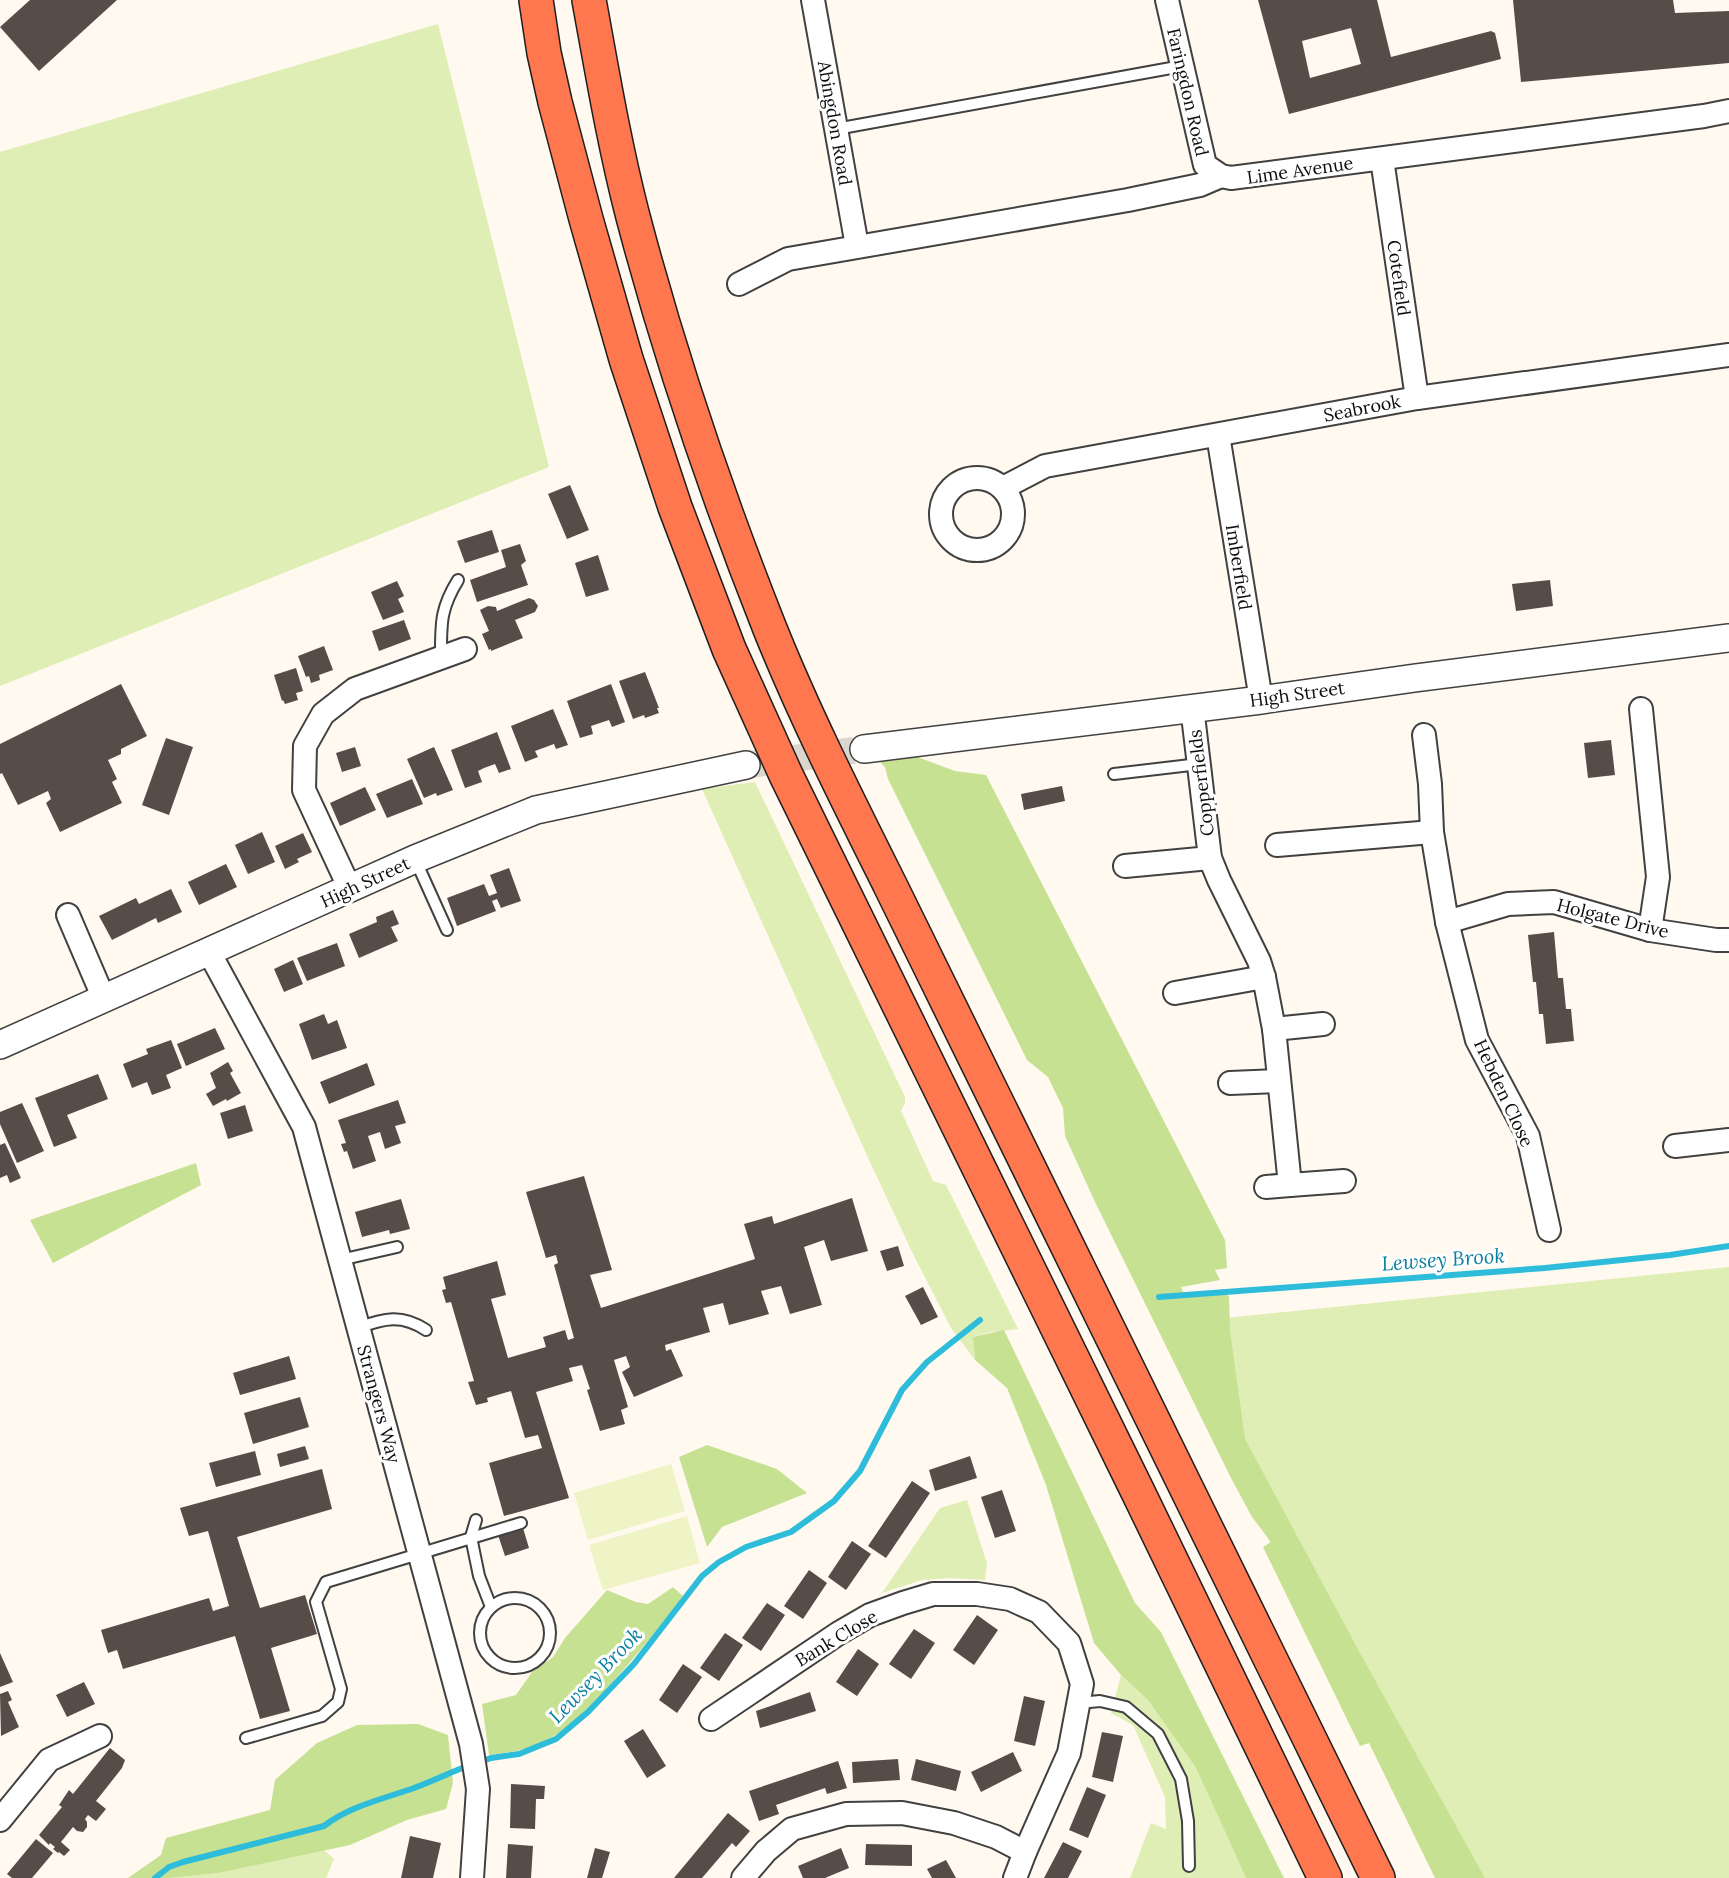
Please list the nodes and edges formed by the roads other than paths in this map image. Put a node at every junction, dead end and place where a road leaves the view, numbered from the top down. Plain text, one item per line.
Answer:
1 (526, 0) edge
2 (536, 0) edge
3 (589, 0) edge
4 (602, 0) edge
5 (813, 0) edge
6 (1167, 0) edge
7 (544, 53) junction
8 (1182, 66) junction
9 (608, 99) junction
10 (1729, 111) edge
11 (836, 129) junction
12 (1382, 159) junction
13 (1221, 176) junction
14 (857, 246) junction
15 (739, 284) dead end
16 (1729, 354) edge
17 (1417, 398) junction
18 (1218, 435) junction
19 (1003, 488) dead end
20 (458, 580) dead end
21 (1729, 638) edge
22 (465, 649) dead end
23 (441, 657) junction
24 (1261, 700) junction
25 (1192, 707) junction
26 (1641, 709) dead end
27 (1424, 735) dead end
28 (864, 749) tunnel mouth
29 (1199, 764) junction
30 (746, 765) tunnel mouth
31 (1114, 774) dead end
32 (1432, 832) junction
33 (1277, 845) dead end
34 (1210, 858) junction
35 (415, 859) junction
36 (1125, 866) dead end
37 (350, 889) junction
38 (68, 915) dead end
39 (1448, 922) junction
40 (447, 930) dead end
41 (1650, 930) junction
42 (1729, 940) edge
43 (209, 952) junction
44 (1264, 977) junction
45 (1175, 993) dead end
46 (104, 999) junction
47 (1323, 1024) dead end
48 (1274, 1029) junction
49 (0, 1045) edge
50 (1278, 1081) junction
51 (1230, 1083) dead end
52 (1729, 1140) edge
53 (1675, 1146) dead end
54 (1344, 1181) dead end
55 (1290, 1185) junction
56 (1266, 1187) dead end
57 (1549, 1230) dead end
58 (397, 1247) dead end
59 (340, 1260) junction
60 (358, 1328) junction
61 (426, 1330) dead end
62 (476, 1520) dead end
63 (521, 1523) dead end
64 (471, 1537) junction
65 (419, 1553) junction
66 (491, 1607) junction
67 (1079, 1703) junction
68 (711, 1719) dead end
69 (100, 1736) dead end
70 (246, 1738) dead end
71 (0, 1820) edge
72 (1025, 1852) junction
73 (1189, 1866) dead end
74 (472, 1878) edge
75 (743, 1878) edge
76 (1015, 1878) edge
77 (1325, 1878) edge
78 (1378, 1878) edge

1 - 7 highway
2 - 7 highway
3 - 9 highway
4 - 9 highway
5 - 11 street, Abingdon Road
6 - 8 street, Faringdon Road
7 - 77 highway
8 - 11 lane
8 - 13 street, Faringdon Road
9 - 78 highway
10 - 12 street, Lime Avenue
11 - 14 street, Abingdon Road
12 - 13 street, Lime Avenue
12 - 17 street, Cotefield
13 - 14 street, Lime Avenue
14 - 15 street, Lime Avenue
16 - 17 street, Seabrook
17 - 18 street, Seabrook
18 - 19 street, Seabrook
18 - 24 street, Imberfield
20 - 23 lane
21 - 24 street, High Street
22 - 23 street
23 - 37 street
24 - 25 street, High Street
25 - 28 street, High Street
25 - 29 street, Copperfields
26 - 41 street
27 - 32 street
29 - 31 lane
29 - 34 street, Copperfields
30 - 35 street, High Street
32 - 33 street
32 - 39 street
34 - 36 street, Copperfields
34 - 44 street, Copperfields
35 - 37 street, High Street
35 - 40 lane
37 - 43 street, High Street
38 - 46 street
39 - 41 street, Holgate Drive
39 - 57 street, Hebden Close
41 - 42 street, Holgate Drive
43 - 46 street, High Street
43 - 59 street, Strangers Way
44 - 45 street
44 - 48 street, Copperfields
46 - 49 street, High Street
47 - 48 street
48 - 50 street, Copperfields
50 - 51 street
50 - 55 street, Copperfields
52 - 53 street
54 - 55 street
55 - 56 street
58 - 59 lane
59 - 60 street, Strangers Way
60 - 61 lane
60 - 65 street, Strangers Way
62 - 64 lane
63 - 64 lane
64 - 65 lane
64 - 66 lane
65 - 70 lane
65 - 74 street, Strangers Way
66 - 66 lane
67 - 68 street, Bank Close
67 - 72 street, Bank Close
67 - 73 lane
69 - 71 street
72 - 75 street
72 - 76 street, Bank Close

